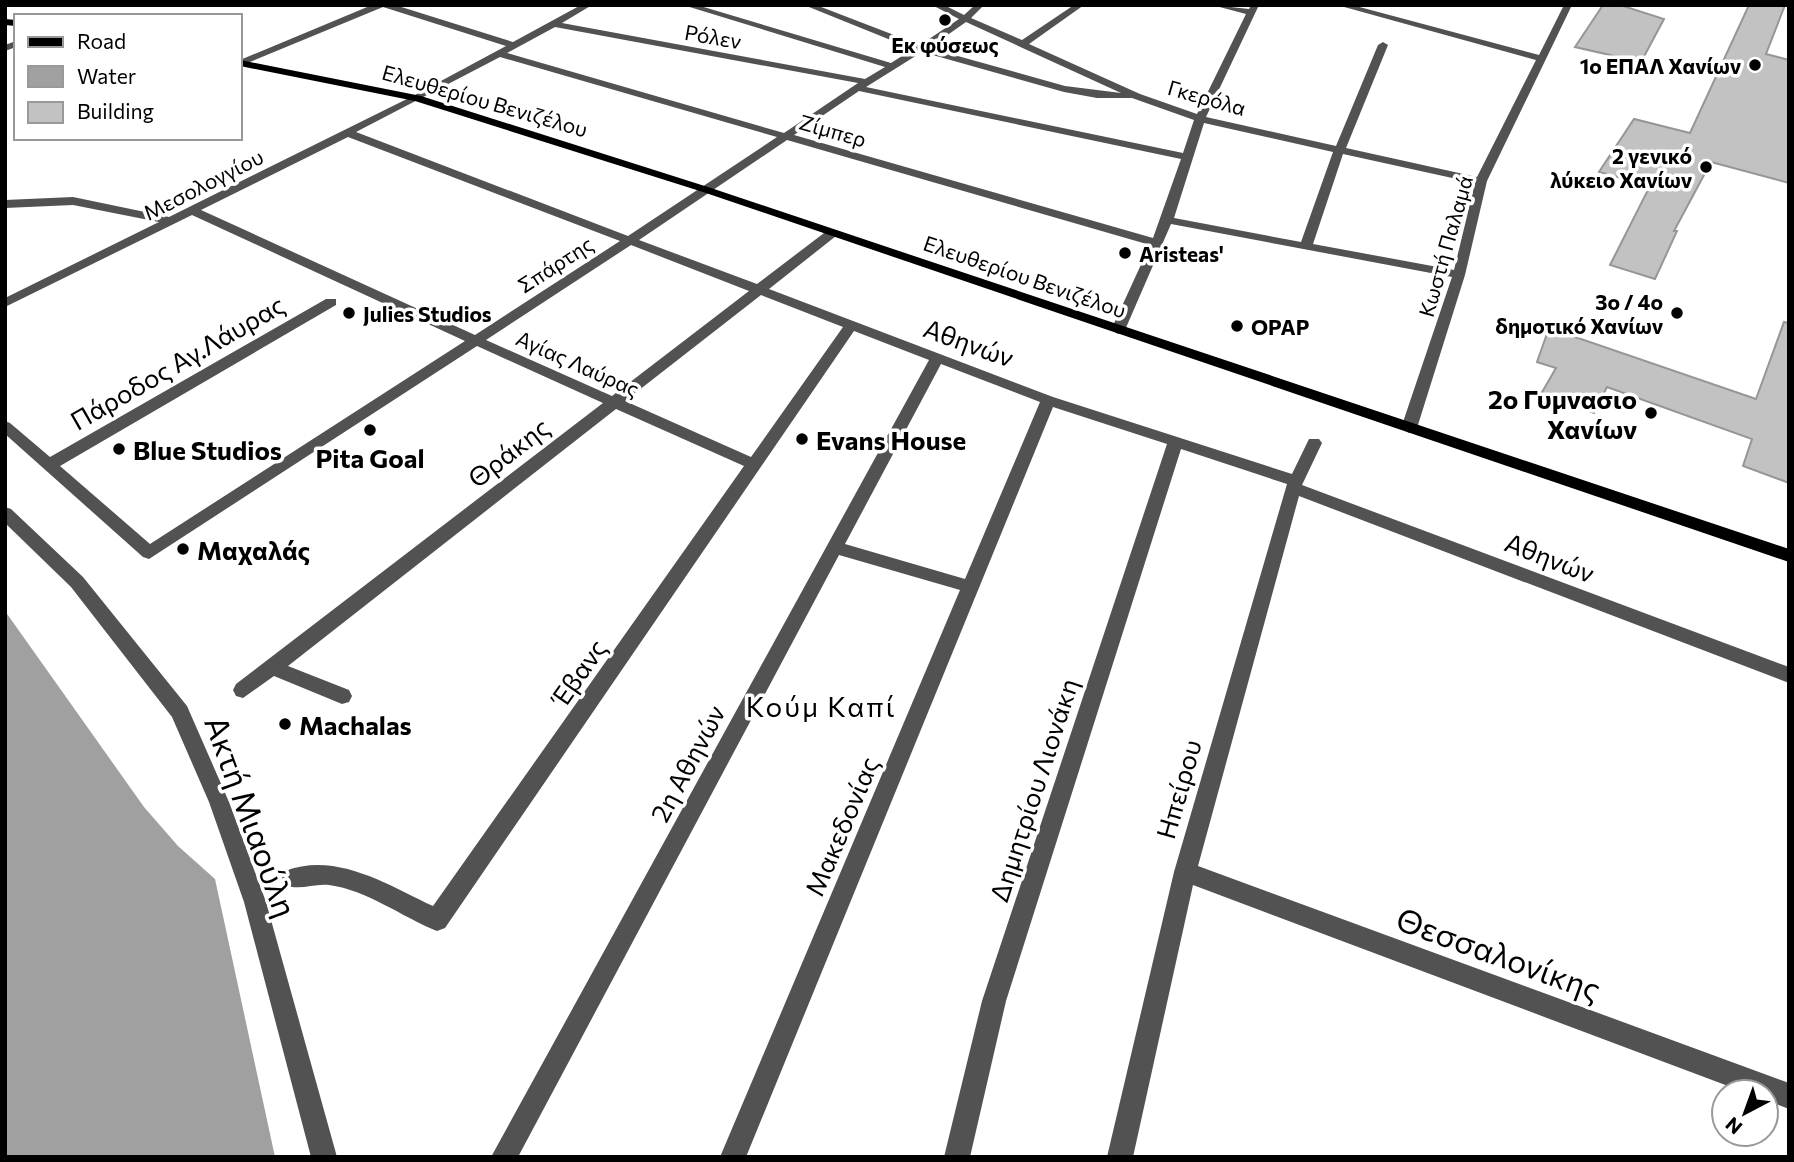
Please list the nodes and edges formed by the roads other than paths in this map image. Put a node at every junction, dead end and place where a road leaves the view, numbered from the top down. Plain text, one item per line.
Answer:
1 (380, 5) edge
2 (385, 5) edge
3 (588, 5) edge
4 (687, 5) edge
5 (808, 5) edge
6 (936, 5) edge
7 (980, 5) edge
8 (1080, 5) edge
9 (1216, 5) edge
10 (1341, 5) edge
11 (1568, 5) edge
12 (1253, 9) edge
13 (965, 17) junction
14 (554, 24) junction
15 (1024, 43) junction
16 (1383, 45) dead end
17 (515, 46) junction
18 (919, 48) junction
19 (500, 54) junction
20 (1540, 58) junction
21 (242, 62) edge
22 (242, 63) edge
23 (892, 66) junction
24 (861, 85) junction
25 (1136, 96) junction
26 (417, 98) junction
27 (1200, 119) junction
28 (348, 133) junction
29 (787, 137) junction
30 (1340, 148) junction
31 (1187, 157) junction
32 (1481, 181) junction
33 (707, 190) junction
34 (5, 204) edge
35 (194, 211) junction
36 (1167, 220) junction
37 (174, 221) junction
38 (832, 233) junction
39 (628, 242) junction
40 (1155, 243) junction
41 (1306, 245) junction
42 (1459, 275) junction
43 (757, 291) junction
44 (331, 302) dead end
45 (5, 303) edge
46 (850, 327) junction
47 (1118, 330) junction
48 (476, 341) junction
49 (937, 358) junction
50 (1048, 400) junction
51 (614, 402) junction
52 (5, 426) edge
53 (1409, 428) junction
54 (1175, 443) junction
55 (1314, 443) dead end
56 (755, 464) junction
57 (49, 466) junction
58 (1294, 484) junction
59 (5, 513) edge
60 (834, 547) junction
61 (1789, 556) edge
62 (971, 587) junction
63 (274, 668) junction
64 (1789, 675) edge
65 (243, 690) dead end
66 (342, 696) dead end
67 (1185, 872) junction
68 (293, 878) dead end
69 (1789, 1096) edge
70 (324, 1157) edge
71 (505, 1157) edge
72 (733, 1157) edge
73 (957, 1157) edge
74 (1120, 1157) edge

1 - 21 street
2 - 17 street
3 - 14 street, Μεσολογγίου
4 - 23 street
5 - 18 street
6 - 13 street, Γκερόλα
7 - 13 street, Σπάρτης
8 - 15 street
9 - 12 street
10 - 20 street
11 - 20 street, Κωστή Παλαμά
12 - 27 street
13 - 15 street, Γκερόλα
13 - 18 street, Σπάρτης
14 - 17 street, Μεσολογγίου
14 - 24 street, Ρόλεν
15 - 25 street, Γκερόλα
16 - 30 street
17 - 19 street, Μεσολογγίου
18 - 23 street, Σπάρτης
18 - 25 street
19 - 26 street, Μεσολογγίου
19 - 29 street, Ζίμπερ
20 - 32 street, Κωστή Παλαμά
22 - 26 main road, Ελευθερίου Βενιζέλου
23 - 24 street, Σπάρτης
24 - 29 street, Σπάρτης
24 - 31 street, Ρόλεν
25 - 27 street, Γκερόλα
26 - 28 street, Μεσολογγίου
26 - 33 main road, Ελευθερίου Βενιζέλου
27 - 30 street, Γκερόλα
27 - 31 street
28 - 35 street, Μεσολογγίου
28 - 39 street, Αθηνών
29 - 33 street, Σπάρτης
29 - 40 street, Ζίμπερ
30 - 32 street, Γκερόλα
30 - 41 street
31 - 36 street
32 - 42 street, Κωστή Παλαμά
33 - 38 main road, Ελευθερίου Βενιζέλου
33 - 39 street, Σπάρτης
34 - 37 street
35 - 37 street, Μεσολογγίου
35 - 48 street, Αγίας Λαύρας
36 - 40 street
36 - 41 street
37 - 45 street, Μεσολογγίου
38 - 43 street, Θράκης
38 - 47 main road, Ελευθερίου Βενιζέλου
39 - 43 street, Αθηνών
39 - 48 street, Σπάρτης
40 - 47 street
41 - 42 street
42 - 53 street, Κωστή Παλαμά
43 - 46 street, Αθηνών
43 - 51 street, Θράκης
44 - 57 street, Πάροδος Αγ.Λάυρας
46 - 49 street, Αθηνών
46 - 56 street, Έβανς
47 - 53 main road, Ελευθερίου Βενιζέλου
48 - 51 street, Αγίας Λαύρας
48 - 57 street, Σπάρτης
49 - 50 street, Αθηνών
49 - 60 street, 2η Αθηνών
50 - 54 street, Αθηνών
50 - 62 street, Μακεδονίας
51 - 56 street, Αγίας Λαύρας
51 - 63 street, Θράκης
52 - 57 street
53 - 61 main road, Ελευθερίου Βενιζέλου
54 - 58 street, Αθηνών
54 - 73 street, Δημητρίου Λιονάκη
55 - 58 street, Ηπείρου
56 - 68 street, Έβανς
58 - 64 street, Αθηνών
58 - 67 street, Ηπείρου
59 - 70 street, Ακτή Μιαούλη
60 - 62 street
60 - 71 street, 2η Αθηνών
62 - 72 street, Μακεδονίας
63 - 65 street, Θράκης
63 - 66 street
67 - 69 street, Θεσσαλονίκης
67 - 74 street, Ηπείρου

